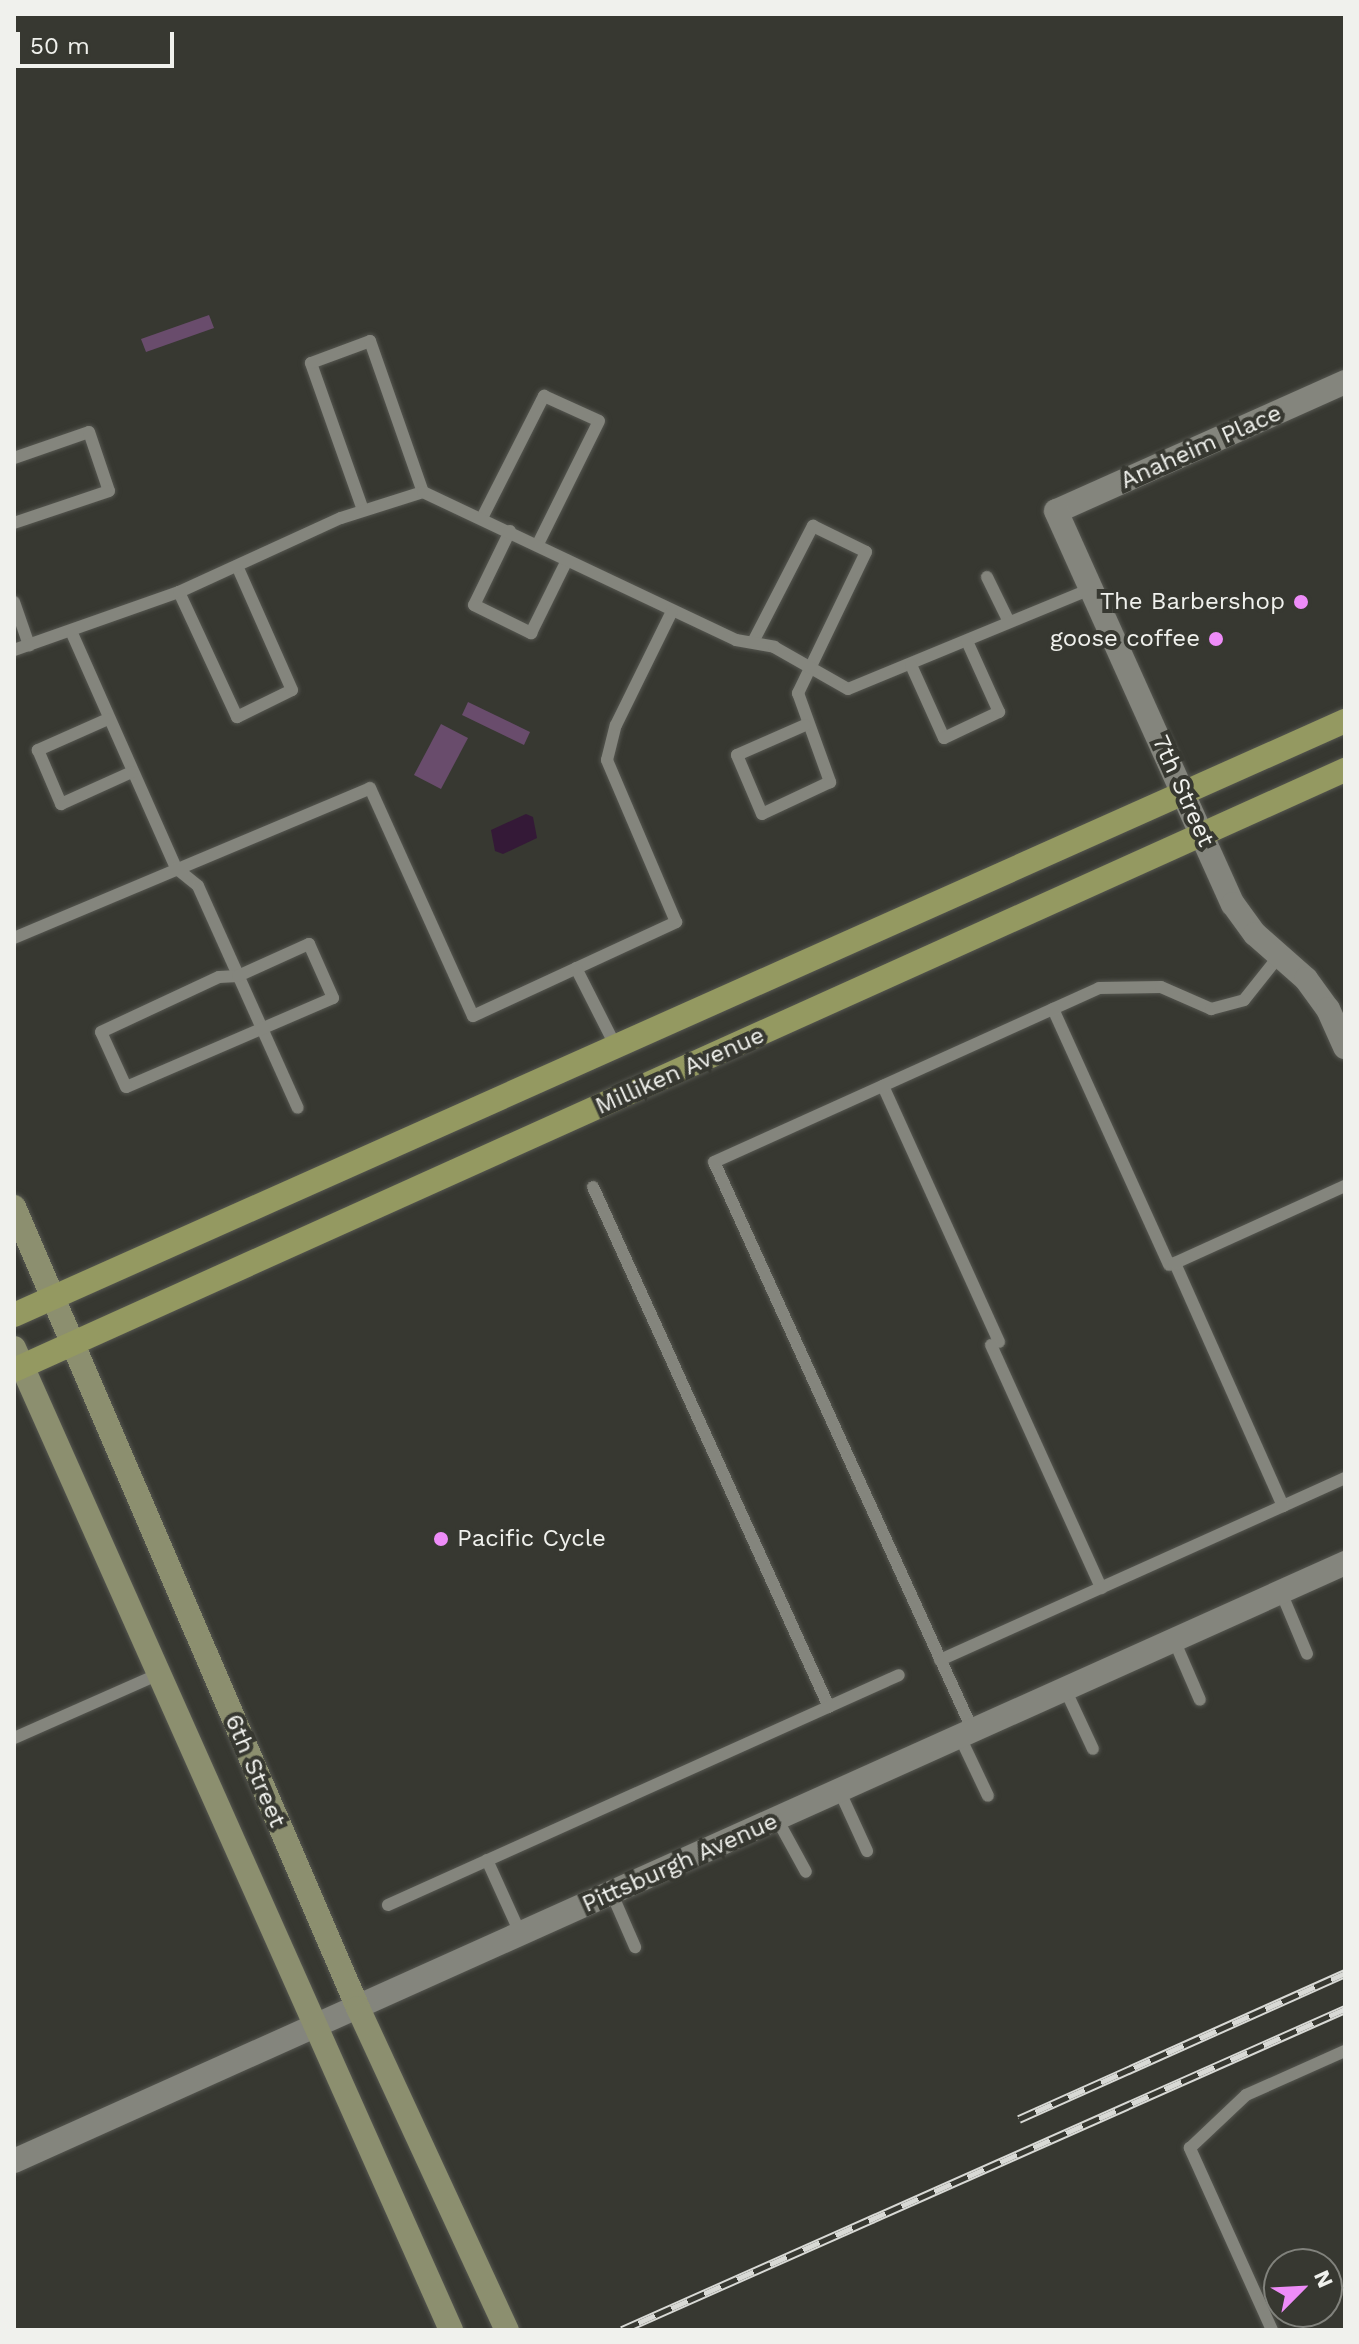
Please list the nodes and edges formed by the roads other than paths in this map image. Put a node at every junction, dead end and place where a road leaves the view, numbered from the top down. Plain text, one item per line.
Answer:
1 (1345, 382) edge
2 (14, 458) edge
3 (423, 492) junction
4 (363, 510) junction
5 (1056, 511) joint
6 (483, 516) junction
7 (14, 523) edge
8 (510, 531) junction
9 (538, 544) junction
10 (567, 560) junction
11 (238, 568) junction
12 (987, 577) dead end
13 (1091, 589) junction
14 (179, 592) junction
15 (14, 602) edge
16 (672, 611) junction
17 (1009, 622) junction
18 (71, 631) junction
19 (967, 641) junction
20 (753, 642) junction
21 (29, 645) junction
22 (14, 650) edge
23 (911, 665) junction
24 (808, 667) junction
25 (108, 719) junction
26 (1345, 721) edge
27 (805, 725) junction
28 (1345, 770) edge
29 (132, 772) junction
30 (1184, 793) junction
31 (1204, 833) junction
32 (176, 868) junction
33 (14, 938) edge
34 (1279, 956) junction
35 (576, 968) junction
36 (238, 976) junction
37 (1053, 1009) junction
38 (262, 1029) junction
39 (615, 1045) junction
40 (1345, 1045) edge
41 (883, 1086) junction
42 (298, 1108) dead end
43 (1345, 1186) edge
44 (593, 1187) dead end
45 (14, 1207) edge
46 (1169, 1265) dead end
47 (52, 1299) junction
48 (14, 1315) edge
49 (71, 1344) junction
50 (17, 1361) edge
51 (1345, 1478) edge
52 (1283, 1506) junction
53 (1345, 1563) edge
54 (1101, 1588) junction
55 (1281, 1592) junction
56 (1174, 1640) junction
57 (1307, 1654) dead end
58 (940, 1660) junction
59 (159, 1674) junction
60 (899, 1675) dead end
61 (1065, 1689) junction
62 (1200, 1700) dead end
63 (829, 1707) junction
64 (966, 1734) junction
65 (14, 1738) edge
66 (1093, 1749) dead end
67 (840, 1792) junction
68 (988, 1796) dead end
69 (777, 1819) junction
70 (867, 1851) dead end
71 (487, 1860) junction
72 (806, 1872) dead end
73 (612, 1894) junction
74 (388, 1905) dead end
75 (521, 1935) junction
76 (635, 1947) dead end
77 (358, 2008) junction
78 (312, 2029) junction
79 (1345, 2051) edge
80 (14, 2161) edge
81 (451, 2330) edge
82 (507, 2330) edge
83 (1272, 2330) edge

1 - 5 street, Anaheim Place
2 - 7 lane
3 - 4 lane
3 - 4 lane
3 - 6 lane
4 - 11 lane
5 - 13 street, 7th Street
6 - 8 lane
6 - 9 lane
8 - 9 lane
8 - 10 lane
9 - 10 lane
10 - 16 lane
11 - 14 lane
11 - 14 lane
12 - 17 lane
13 - 17 lane
13 - 30 street, 7th Street
14 - 18 lane
15 - 21 lane
16 - 20 lane
16 - 35 lane
17 - 19 lane
18 - 21 lane
18 - 25 lane
19 - 23 lane
19 - 23 lane
20 - 24 lane
20 - 24 lane
21 - 22 lane
23 - 24 lane
24 - 27 lane
25 - 29 lane
25 - 29 lane
26 - 30 main road, Milliken Avenue
27 - 27 lane
28 - 31 main road, Milliken Avenue
29 - 32 lane
30 - 31 street, 7th Street
30 - 39 main road, Milliken Avenue
31 - 34 street, 7th Street
31 - 49 main road, Milliken Avenue
32 - 33 lane
32 - 35 lane
32 - 36 lane
34 - 37 lane
34 - 40 street, 7th Street
35 - 39 lane
36 - 38 lane
36 - 38 lane
36 - 38 lane
37 - 41 lane
37 - 46 lane
38 - 42 lane
39 - 47 main road, Milliken Avenue
41 - 54 lane
41 - 58 lane
43 - 52 lane
44 - 63 lane
45 - 47 main road, 6th Street
47 - 48 main road, Milliken Avenue
47 - 49 main road, 6th Street
49 - 50 main road, Milliken Avenue
49 - 77 main road, 6th Street
50 - 59 main road, 6th Street
51 - 52 lane
52 - 54 lane
53 - 55 street, Pittsburgh Avenue
54 - 58 lane
55 - 56 street, Pittsburgh Avenue
55 - 57 lane
56 - 61 street, Pittsburgh Avenue
56 - 62 lane
58 - 64 lane
59 - 65 lane
59 - 78 main road, 6th Street
60 - 63 lane
61 - 64 street, Pittsburgh Avenue
61 - 66 lane
63 - 71 lane
64 - 67 street, Pittsburgh Avenue
64 - 68 lane
67 - 69 street, Pittsburgh Avenue
67 - 70 lane
69 - 72 lane
69 - 73 street, Pittsburgh Avenue
71 - 74 lane
71 - 75 lane
73 - 75 street, Pittsburgh Avenue
73 - 76 lane
75 - 77 street, Pittsburgh Avenue
77 - 78 street, Pittsburgh Avenue
77 - 82 main road, 6th Street
78 - 80 street, Pittsburgh Avenue
78 - 81 main road, 6th Street
79 - 83 lane

